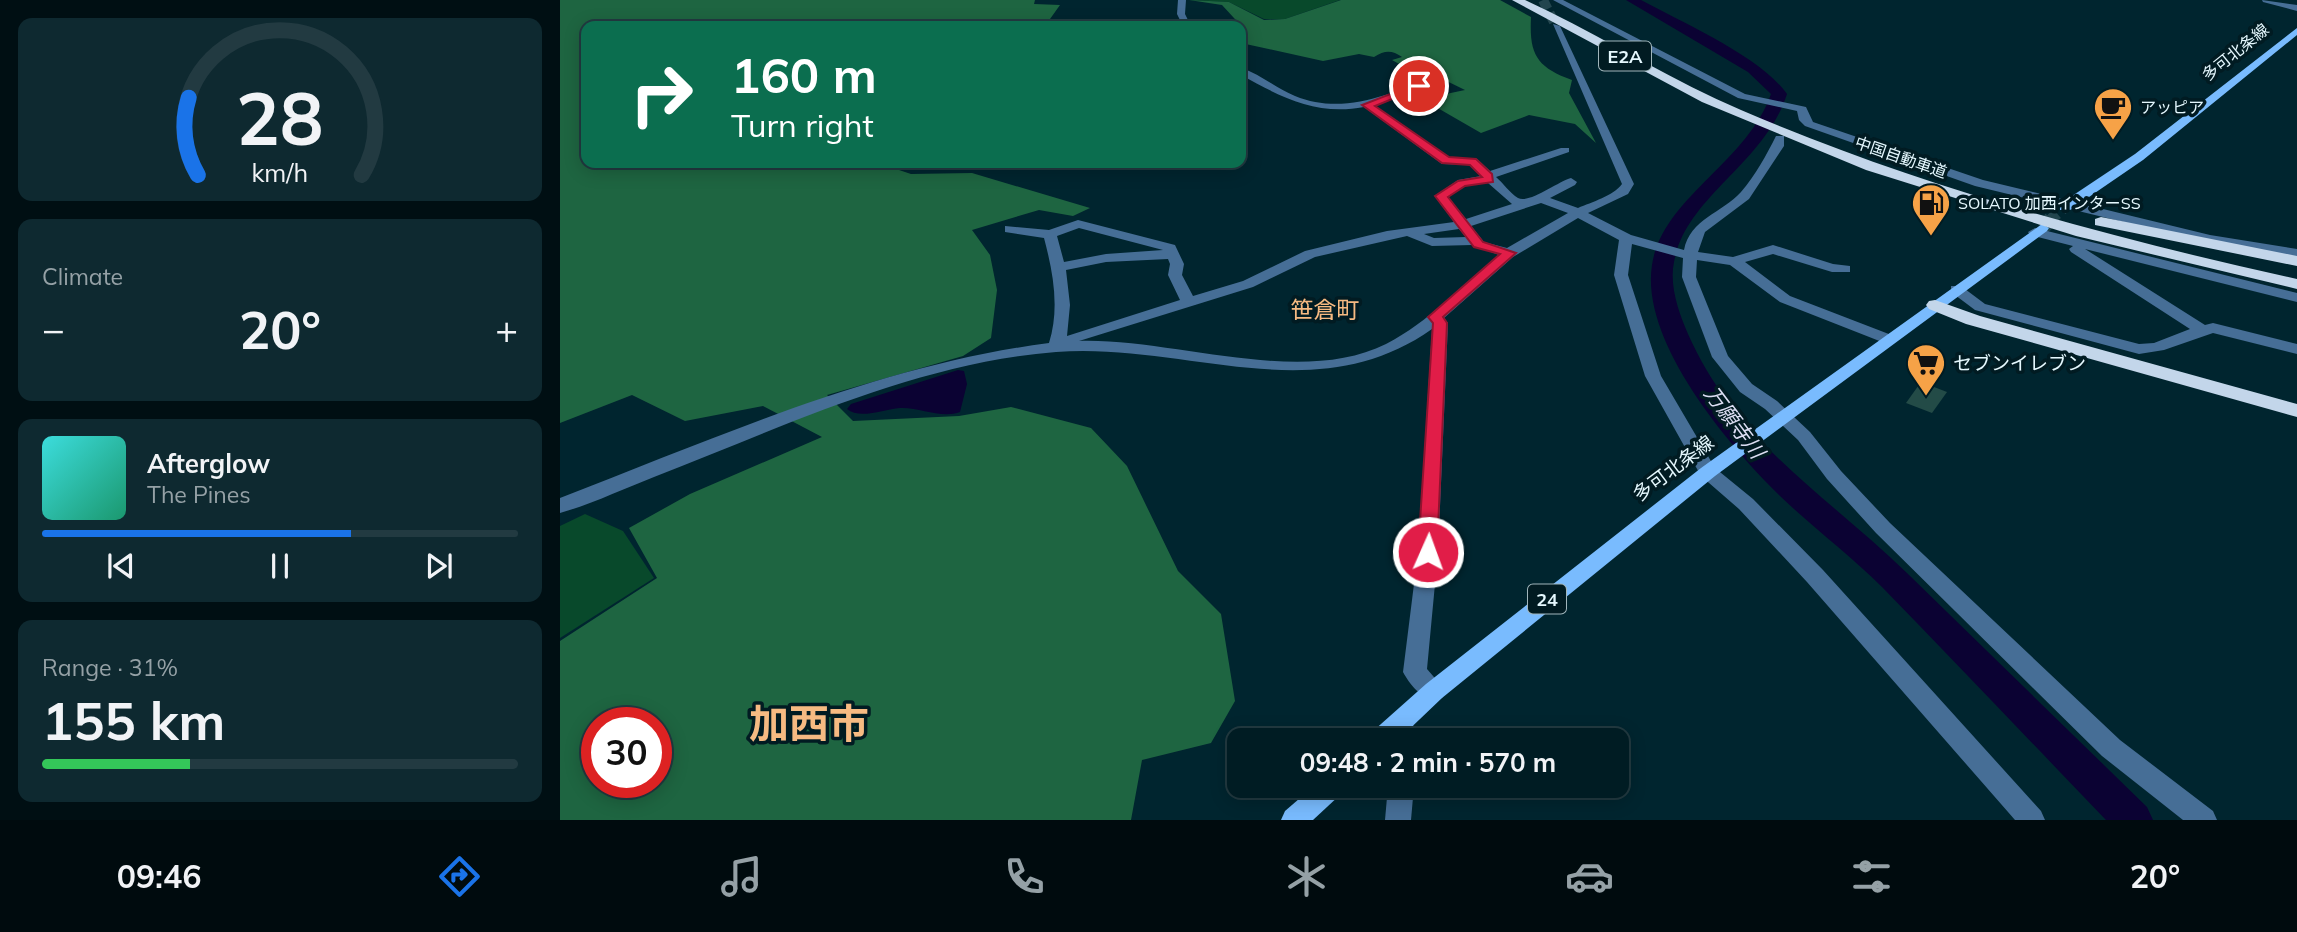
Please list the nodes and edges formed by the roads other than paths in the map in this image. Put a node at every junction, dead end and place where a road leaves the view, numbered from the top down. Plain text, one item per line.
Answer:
1 (1182, 0) edge
2 (1517, 0) edge
3 (1532, 0) edge
4 (1557, 0) edge
5 (2266, 0) edge
6 (2297, 8) edge
7 (1184, 21) edge
8 (1556, 26) tunnel mouth
9 (2297, 31) edge
10 (1246, 74) edge
11 (1435, 78) dead end
12 (1367, 105) junction
13 (1740, 105) junction
14 (1787, 134) junction
15 (1564, 150) dead end
16 (1902, 169) junction
17 (1488, 178) junction
18 (1571, 182) dead end
19 (1541, 199) junction
20 (1524, 203) junction
21 (2067, 205) junction
22 (1577, 213) junction
23 (1465, 224) junction
24 (1010, 229) dead end
25 (2038, 230) joint
26 (1409, 232) junction
27 (1050, 234) junction
28 (1631, 239) junction
29 (1477, 243) junction
30 (2073, 243) junction
31 (1433, 248) dead end
32 (1509, 253) junction
33 (2297, 253) edge
34 (1172, 254) junction
35 (1687, 255) junction
36 (1734, 261) junction
37 (2297, 261) edge
38 (1059, 267) junction
39 (1845, 269) dead end
40 (2297, 275) edge
41 (2297, 284) edge
42 (1956, 289) junction
43 (2297, 298) edge
44 (1189, 304) junction
45 (1935, 305) junction
46 (1435, 317) junction
47 (2201, 329) junction
48 (1888, 339) junction
49 (1060, 346) junction
50 (2297, 349) edge
51 (2297, 405) edge
52 (2297, 411) edge
53 (1782, 420) junction
54 (1713, 468) junction
55 (560, 506) edge
56 (1434, 691) junction
57 (1406, 728) edge
58 (1319, 798) edge
59 (1400, 798) edge
60 (1294, 820) edge
61 (1398, 820) edge
62 (2032, 820) edge
63 (2204, 820) edge

1 - 7 street
2 - 13 highway, 中国自動車道 / E2A
3 - 13 highway, 中国自動車道 / E2A
4 - 13 street
5 - 6 street
8 - 22 street
9 - 21 main road, 多可北条線
10 - 12 street
11 - 12 street
12 - 17 street
13 - 14 highway, 中国自動車道 / E2A
13 - 21 street
14 - 16 highway, 中国自動車道 / E2A
14 - 35 street
14 - 41 highway, 中国自動車道 / E2A
15 - 17 street
16 - 37 highway
16 - 40 highway, 中国自動車道 / E2A
17 - 20 street
17 - 23 street
18 - 19 street
19 - 20 street
19 - 22 street
20 - 23 street
21 - 33 street
22 - 28 street
22 - 32 street
23 - 26 street
23 - 29 street
24 - 27 street
25 - 30 street
25 - 42 main road, 多可北条線 / 24
26 - 29 street
26 - 44 street
27 - 34 street
27 - 38 street
28 - 35 street
28 - 54 street
29 - 31 street
29 - 32 street
30 - 43 street
30 - 47 street
32 - 46 street
34 - 38 street
34 - 44 street
35 - 36 street
35 - 53 street
36 - 39 street
36 - 48 street
38 - 49 street
42 - 45 main road, 多可北条線 / 24
42 - 47 street
44 - 49 street
45 - 48 main road, 多可北条線 / 24
45 - 51 highway
45 - 52 highway
46 - 49 street
46 - 56 street
47 - 50 street
48 - 53 main road, 多可北条線 / 24
49 - 55 street
53 - 54 main road, 多可北条線 / 24
53 - 63 street
54 - 56 main road, 多可北条線 / 24
54 - 62 street
56 - 57 main road, 多可北条線 / 24
58 - 60 main road
59 - 61 street

